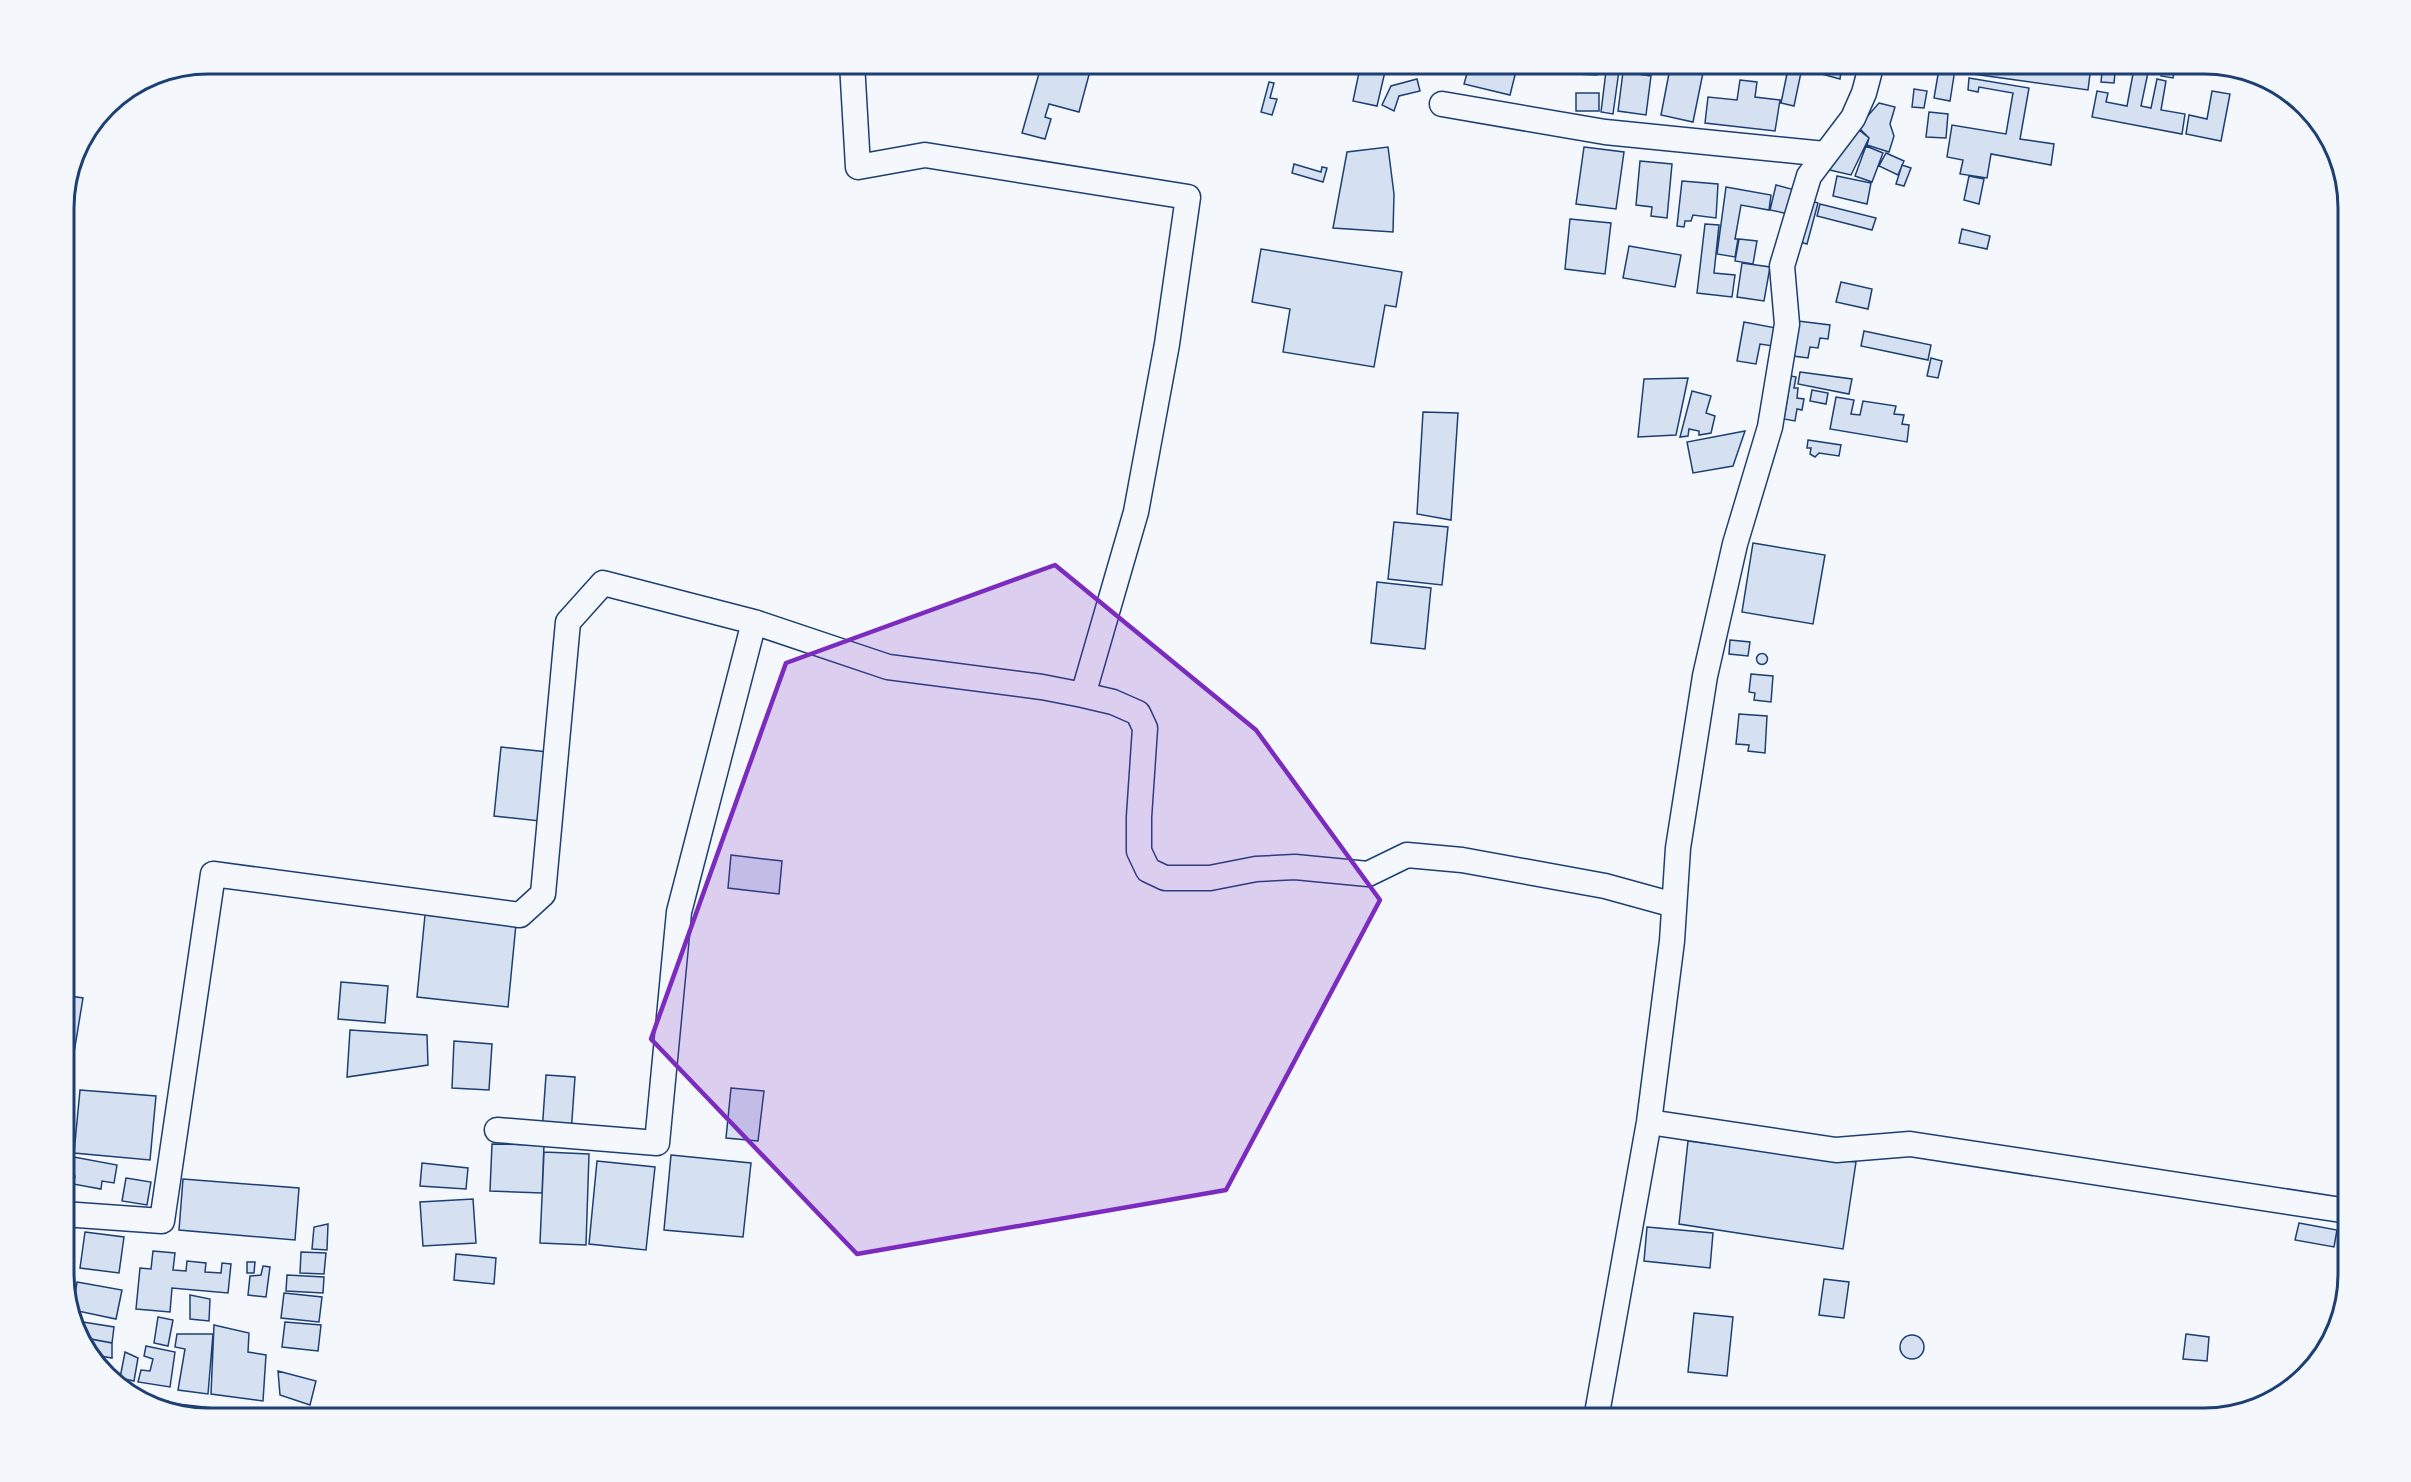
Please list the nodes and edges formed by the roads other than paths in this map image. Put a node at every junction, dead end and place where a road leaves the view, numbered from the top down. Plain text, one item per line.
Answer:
1 (853, 74) edge
2 (1869, 74) edge
3 (1442, 104) dead end
4 (1825, 154) junction
5 (754, 622) junction
6 (1083, 695) junction
7 (1674, 905) junction
8 (1649, 1122) junction
9 (497, 1130) dead end
10 (2338, 1209) edge
11 (74, 1215) edge
12 (1598, 1408) edge

1 - 6 street
2 - 4 street
3 - 4 street
4 - 7 street
5 - 6 street
5 - 9 street
5 - 11 street
6 - 7 street
7 - 8 street
8 - 10 street
8 - 12 street

